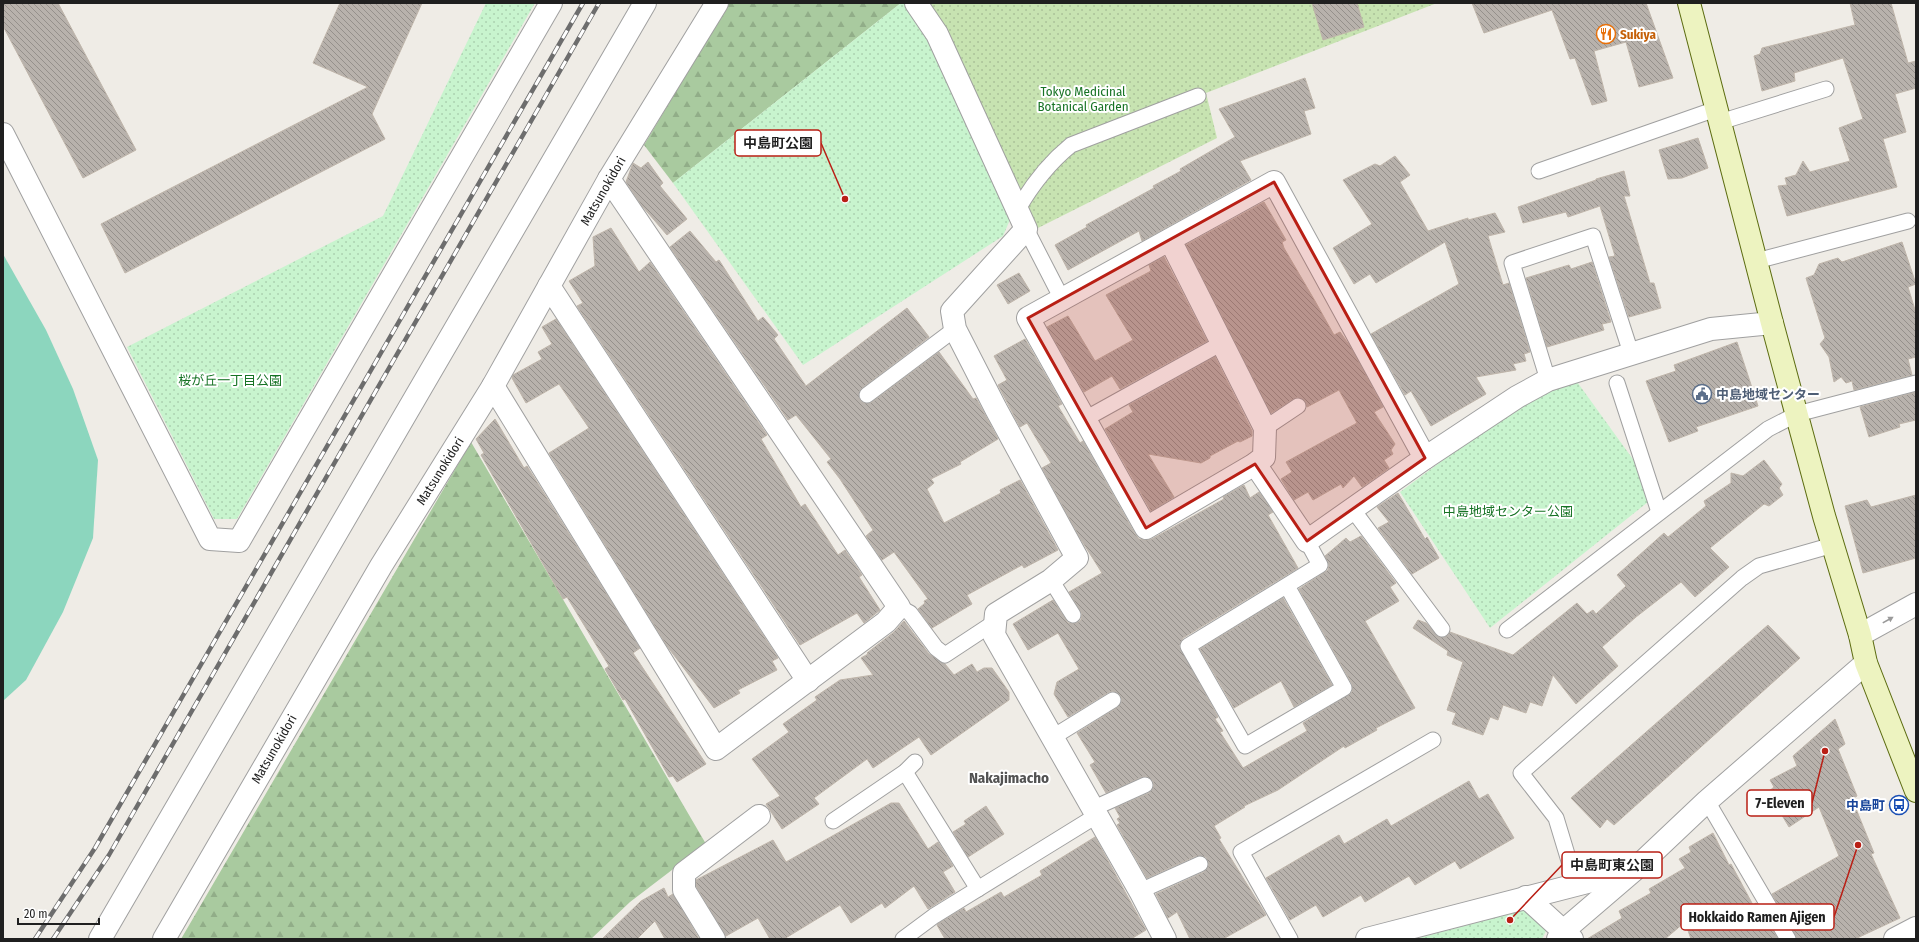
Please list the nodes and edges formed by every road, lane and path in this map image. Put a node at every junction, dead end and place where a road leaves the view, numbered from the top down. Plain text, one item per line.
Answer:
1 (551, 3) edge
2 (644, 3) edge
3 (717, 3) edge
4 (916, 3) edge
5 (1689, 3) edge
6 (1826, 89) dead end
7 (1198, 96) dead end
8 (1718, 115) junction
9 (3, 134) edge
10 (1539, 171) dead end
11 (609, 179) junction
12 (1018, 209) junction
13 (1908, 221) dead end
14 (1026, 229) junction
15 (1170, 240) junction
16 (1756, 262) junction
17 (549, 286) junction
18 (1062, 300) junction
19 (1772, 323) junction
20 (955, 329) junction
21 (1222, 343) junction
22 (1631, 353) junction
23 (1548, 380) junction
24 (1617, 383) dead end
25 (1916, 383) edge
26 (493, 386) junction
27 (867, 395) dead end
28 (1298, 406) dead end
29 (1797, 414) junction
30 (1085, 419) junction
31 (1265, 428) junction
32 (1425, 458) junction
33 (1255, 464) junction
34 (1353, 510) junction
35 (1659, 512) junction
36 (1307, 541) junction
37 (1833, 545) junction
38 (1051, 580) junction
39 (1287, 586) junction
40 (1916, 604) edge
41 (899, 607) junction
42 (1073, 615) dead end
43 (995, 622) junction
44 (1442, 629) dead end
45 (1507, 630) dead end
46 (1860, 635) junction
47 (1866, 663) junction
48 (808, 681) junction
49 (1113, 700) dead end
50 (1053, 737) junction
51 (1434, 740) dead end
52 (1145, 785) dead end
53 (1916, 791) edge
54 (1707, 801) junction
55 (1094, 812) junction
56 (759, 816) dead end
57 (833, 821) dead end
58 (1200, 864) dead end
59 (1634, 870) junction
60 (1576, 884) junction
61 (978, 889) junction
62 (1140, 891) junction
63 (1526, 897) junction
64 (1916, 928) edge
65 (1564, 937) edge
66 (100, 939) edge
67 (164, 939) edge
68 (714, 939) edge
69 (903, 939) edge
70 (1165, 939) edge
71 (1290, 939) edge
72 (1367, 939) edge
73 (1788, 939) edge
74 (1895, 939) edge

1 - 9 street
2 - 66 street
3 - 11 street, Matsunokidori
4 - 12 street
5 - 8 main road
6 - 8 lane
7 - 12 lane
8 - 10 lane
8 - 16 main road
11 - 17 street, Matsunokidori
11 - 41 street
12 - 14 street
13 - 16 lane
14 - 18 lane
14 - 20 street
15 - 18 street
15 - 21 street
15 - 32 street
16 - 19 main road
17 - 26 street, Matsunokidori
17 - 48 street
18 - 30 street
19 - 22 street
19 - 29 main road
20 - 27 lane
20 - 38 street
21 - 30 lane
21 - 31 street
22 - 23 street
22 - 23 lane
23 - 32 street
24 - 35 lane
25 - 29 lane
26 - 48 street
26 - 67 street, Matsunokidori
28 - 31 lane
29 - 35 lane
29 - 37 main road
30 - 33 street
31 - 33 street
32 - 34 street
33 - 36 street
34 - 36 street
34 - 44 lane
35 - 45 lane
36 - 39 lane
37 - 46 main road
37 - 60 lane
38 - 42 lane
38 - 43 street
39 - 39 lane
46 -> 40 street
41 - 43 lane
41 - 48 street
43 - 50 street
46 - 47 main road
47 - 53 main road
47 - 54 street
49 - 50 lane
50 - 55 street
51 - 71 lane
52 - 55 lane
54 - 59 street
54 - 73 lane
55 - 61 lane
55 - 62 street
56 - 68 street
57 - 61 lane
58 - 62 lane
59 - 60 street
59 - 65 street
60 - 63 street
61 - 69 lane
62 - 70 street
63 - 65 street
63 - 72 street
64 - 74 street

